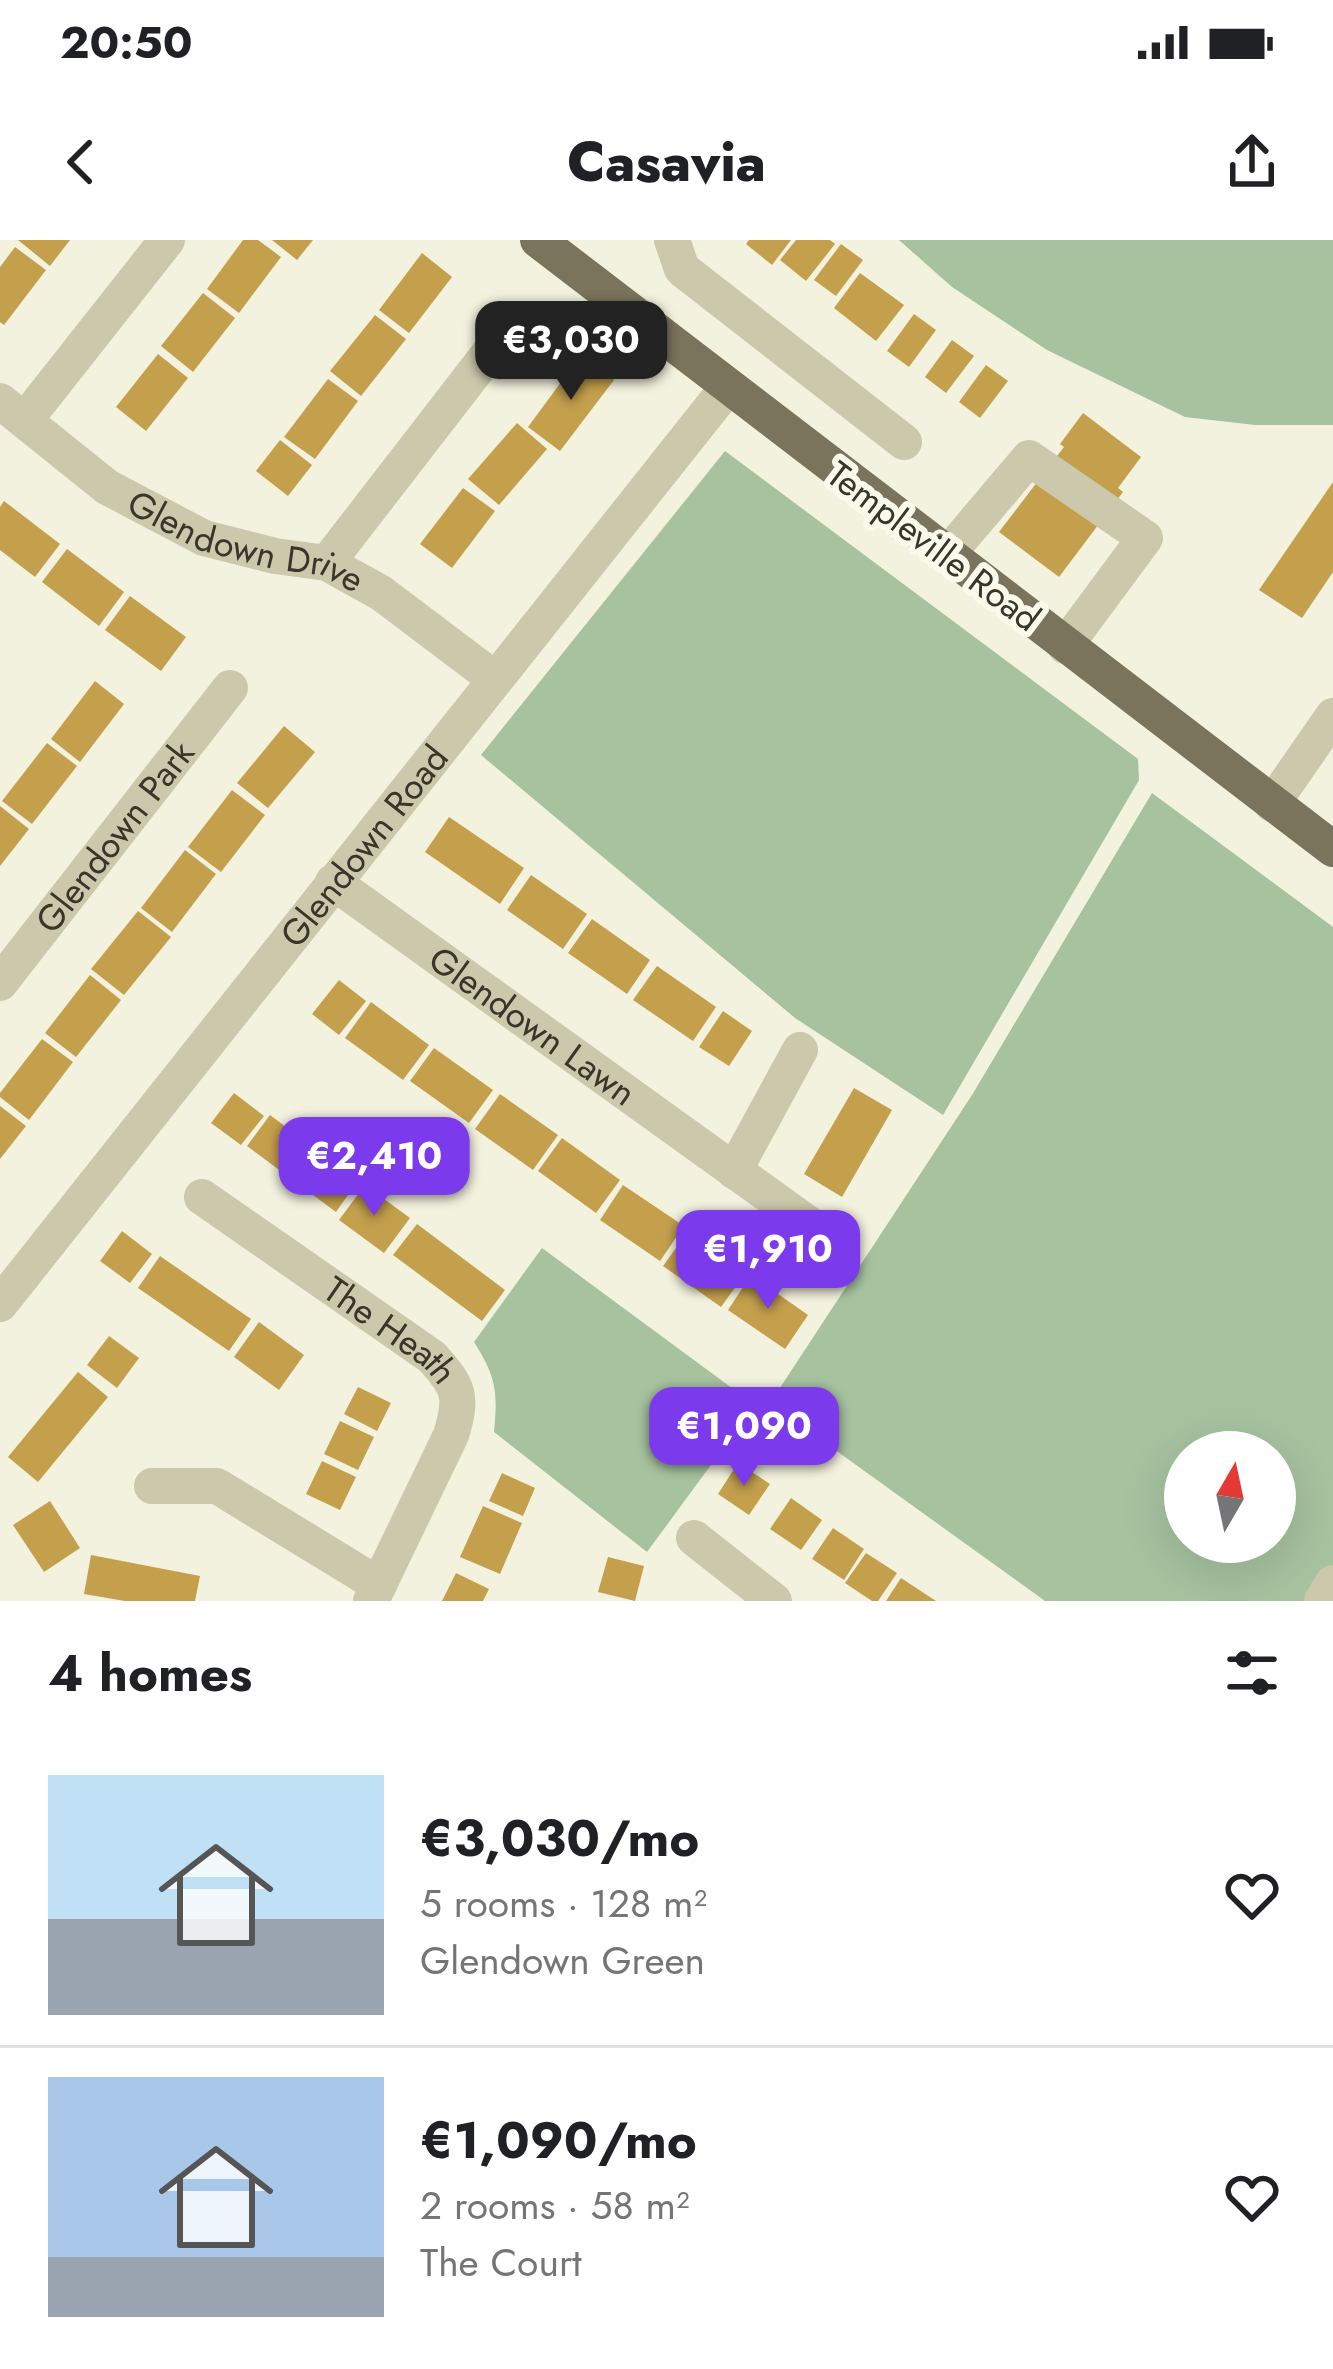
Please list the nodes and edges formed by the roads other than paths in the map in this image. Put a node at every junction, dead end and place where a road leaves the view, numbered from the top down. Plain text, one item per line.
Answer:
1 (167, 240) edge
2 (538, 240) edge
3 (672, 240) edge
4 (504, 334) dead end
5 (727, 388) junction
6 (13, 411) edge
7 (904, 442) dead end
8 (947, 554) junction
9 (327, 563) junction
10 (1065, 646) junction
11 (495, 679) junction
12 (230, 688) dead end
13 (1333, 716) edge
14 (1272, 804) junction
15 (1333, 849) edge
16 (333, 882) junction
17 (0, 983) edge
18 (800, 1050) dead end
19 (734, 1171) junction
20 (202, 1197) dead end
21 (838, 1245) dead end
22 (0, 1304) edge
23 (152, 1486) dead end
24 (694, 1538) dead end
25 (1333, 1583) edge
26 (727, 1586) edge
27 (375, 1593) edge
28 (774, 1601) edge
29 (1322, 1601) edge

1 - 6 street
2 - 5 main road, Templeville Road
3 - 7 street
4 - 9 street
5 - 8 main road, Templeville Road
5 - 11 street, Glendown Road
6 - 9 street, Glendown Drive
8 - 10 main road, Templeville Road
8 - 10 street
9 - 11 street, Glendown Drive
10 - 14 main road, Templeville Road
11 - 16 street, Glendown Road
12 - 17 street, Glendown Park
13 - 14 street
14 - 15 main road, Templeville Road
16 - 19 street, Glendown Lawn
16 - 22 street, Glendown Road
18 - 19 street
19 - 21 street, Glendown Lawn
20 - 27 street, The Heath
23 - 27 street, The Heath
24 - 26 street
25 - 29 street
26 - 28 street

